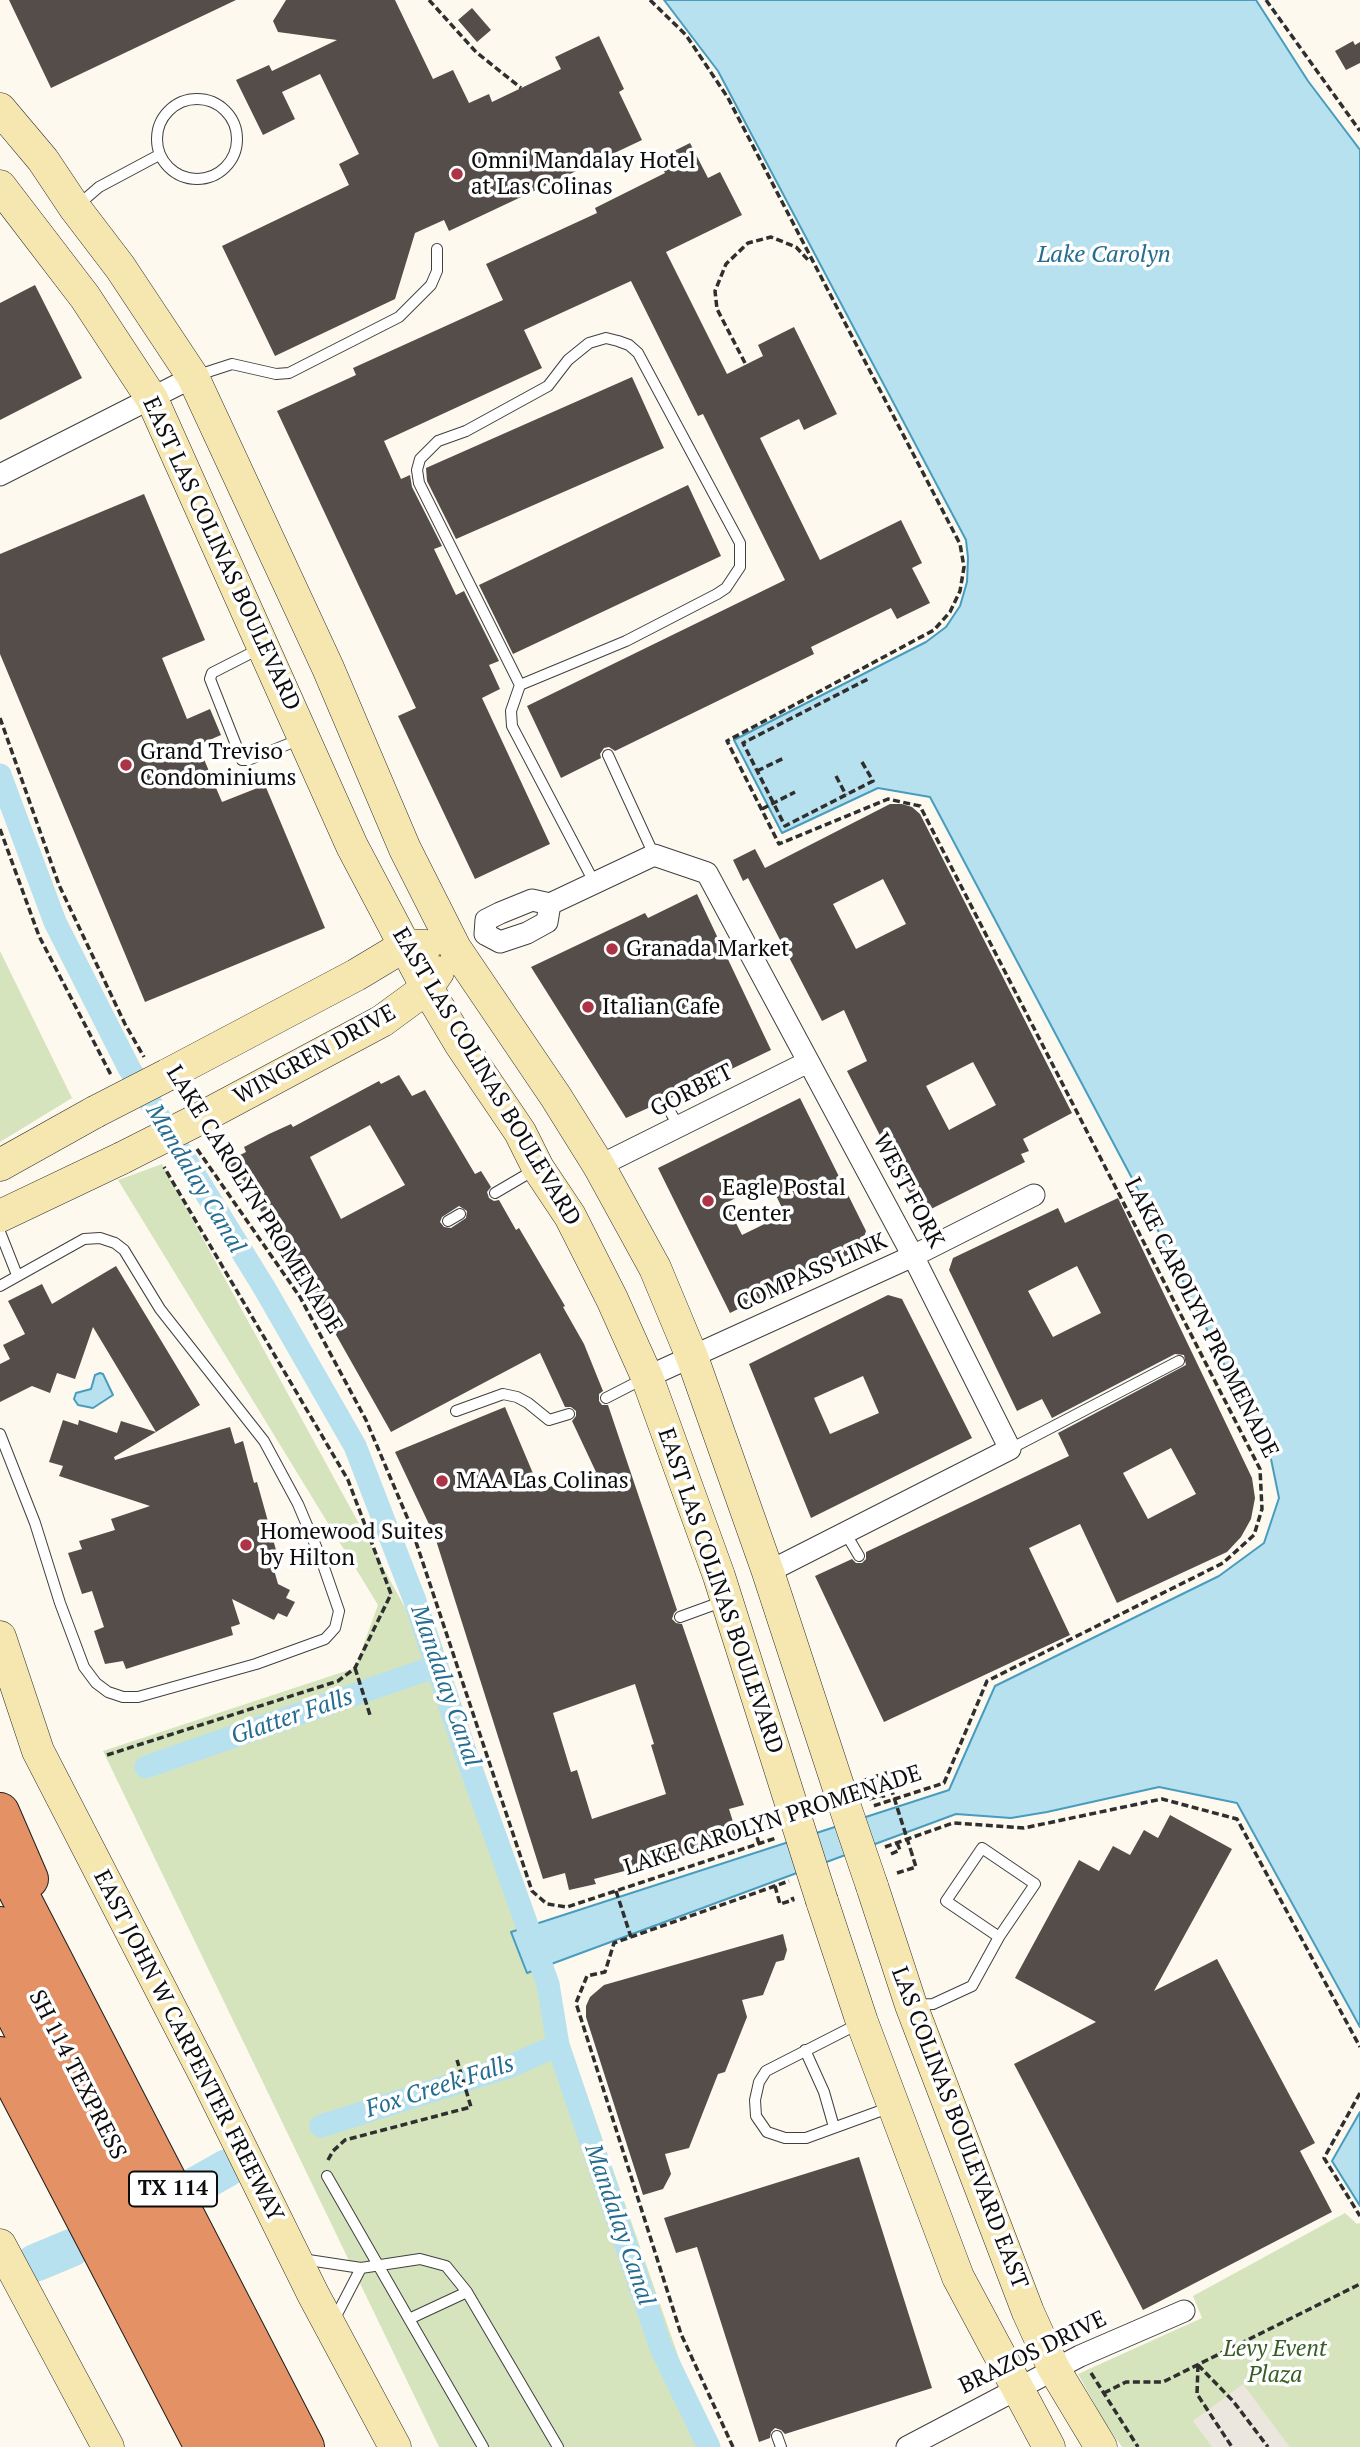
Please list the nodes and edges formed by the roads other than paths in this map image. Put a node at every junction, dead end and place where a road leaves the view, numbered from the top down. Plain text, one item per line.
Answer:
1 (0, 108) edge
2 (159, 155) junction
3 (0, 186) edge
4 (75, 208) junction
5 (39, 238) junction
6 (437, 249) dead end
7 (193, 377) junction
8 (152, 399) junction
9 (0, 475) edge
10 (264, 647) junction
11 (520, 685) junction
12 (304, 738) junction
13 (608, 755) dead end
14 (654, 855) junction
15 (594, 882) junction
16 (550, 904) junction
17 (485, 934) junction
18 (405, 945) junction
19 (455, 948) junction
20 (427, 988) junction
21 (808, 1062) junction
22 (664, 1101) dead end
23 (679, 1127) junction
24 (0, 1165) edge
25 (599, 1166) junction
26 (538, 1168) junction
27 (495, 1193) dead end
28 (1034, 1195) dead end
29 (460, 1214) dead end
30 (0, 1216) edge
31 (448, 1221) dead end
32 (0, 1232) edge
33 (913, 1256) junction
34 (18, 1275) junction
35 (0, 1286) edge
36 (692, 1357) junction
37 (1179, 1361) dead end
38 (647, 1377) junction
39 (606, 1398) dead end
40 (456, 1411) dead end
41 (569, 1414) dead end
42 (0, 1434) edge
43 (1010, 1448) junction
44 (846, 1534) junction
45 (859, 1556) dead end
46 (768, 1572) junction
47 (726, 1600) junction
48 (680, 1617) dead end
49 (0, 1637) edge
50 (854, 1794) joint
51 (0, 1812) edge
52 (0, 1857) edge
53 (0, 1926) edge
54 (39, 1933) junction
55 (999, 1937) junction
56 (0, 1985) edge
57 (911, 2005) junction
58 (862, 2022) junction
59 (805, 2050) junction
60 (0, 2056) edge
61 (894, 2106) junction
62 (834, 2127) junction
63 (327, 2176) road end
64 (0, 2245) edge
65 (295, 2258) junction
66 (378, 2264) junction
67 (361, 2268) junction
68 (467, 2292) junction
69 (1184, 2311) dead end
70 (409, 2319) junction
71 (331, 2328) junction
72 (1067, 2363) junction
73 (1016, 2388) junction
74 (108, 2447) edge
75 (204, 2447) edge
76 (239, 2447) edge
77 (272, 2447) edge
78 (305, 2447) edge
79 (395, 2447) edge
80 (482, 2447) edge
81 (558, 2447) edge
82 (907, 2447) edge
83 (1048, 2447) edge
84 (1101, 2447) edge

1 - 4 main road, EAST LAS COLINAS BOULEVARD
2 - 2 lane
2 - 4 lane
3 - 5 main road, EAST LAS COLINAS BOULEVARD
4 - 5 main road
4 - 7 main road, EAST LAS COLINAS BOULEVARD
5 - 8 main road, EAST LAS COLINAS BOULEVARD
6 - 7 lane
7 - 8 street
7 - 19 main road, EAST LAS COLINAS BOULEVARD
8 - 9 street
8 - 10 main road, EAST LAS COLINAS BOULEVARD
10 - 12 main road, EAST LAS COLINAS BOULEVARD
10 - 12 lane
11 - 11 lane
11 - 15 lane
12 - 18 main road, EAST LAS COLINAS BOULEVARD
13 - 14 lane
14 - 15 street
14 - 21 street, WEST FORK
15 - 16 street
16 - 17 street
16 - 17 street
17 - 19 street
18 - 19 main road
18 - 20 main road, EAST LAS COLINAS BOULEVARD
18 - 24 main road, bridge
19 - 20 main road, WINGREN DRIVE
19 - 25 main road, EAST LAS COLINAS BOULEVARD
20 - 26 main road, EAST LAS COLINAS BOULEVARD
20 - 30 main road, WINGREN DRIVE, bridge
21 - 23 street, GORBET
21 - 33 street, WEST FORK
22 - 23 lane
23 - 25 street, GORBET
25 - 36 main road, EAST LAS COLINAS BOULEVARD
26 - 27 lane
26 - 38 main road, EAST LAS COLINAS BOULEVARD
28 - 33 street, COMPASS LINK
29 - 31 lane
32 - 34 lane
33 - 36 street, COMPASS LINK
33 - 43 street, WEST FORK
34 - 35 lane
34 - 42 lane
36 - 38 street, COMPASS LINK
36 - 46 main road, EAST LAS COLINAS BOULEVARD
37 - 43 lane
38 - 39 lane
38 - 47 main road, EAST LAS COLINAS BOULEVARD
40 - 41 lane
43 - 44 street
44 - 45 lane
44 - 46 street
46 - 50 main road, EAST LAS COLINAS BOULEVARD
47 - 48 lane
47 - 58 main road, EAST LAS COLINAS BOULEVARD, bridge
49 - 65 main road, EAST JOHN W CARPENTER FREEWAY
50 - 57 main road, LAS COLINAS BOULEVARD EAST, bridge
51 - 54 highway
52 - 54 highway, TX 114
53 - 77 highway, SH 114 TEXPRESS
54 - 78 highway, TX 114
55 - 55 lane
55 - 57 lane
56 - 76 highway, SH 114 TEXPRESS
57 - 58 main road
57 - 72 main road, LAS COLINAS BOULEVARD EAST
58 - 59 lane
58 - 61 main road
59 - 62 lane
59 - 62 lane
60 - 75 highway
61 - 62 lane
61 - 73 main road
63 - 66 lane
64 - 74 main road
65 - 67 lane
65 - 71 main road, EAST JOHN W CARPENTER FREEWAY
66 - 67 lane
66 - 68 lane
66 - 70 lane
67 - 71 lane
68 - 70 lane
68 - 81 lane
69 - 72 street, BRAZOS DRIVE
70 - 80 lane
71 - 79 main road, EAST JOHN W CARPENTER FREEWAY
72 - 73 street, BRAZOS DRIVE
72 - 84 main road, LAS COLINAS BOULEVARD EAST
73 - 82 street, BRAZOS DRIVE
73 - 83 main road

